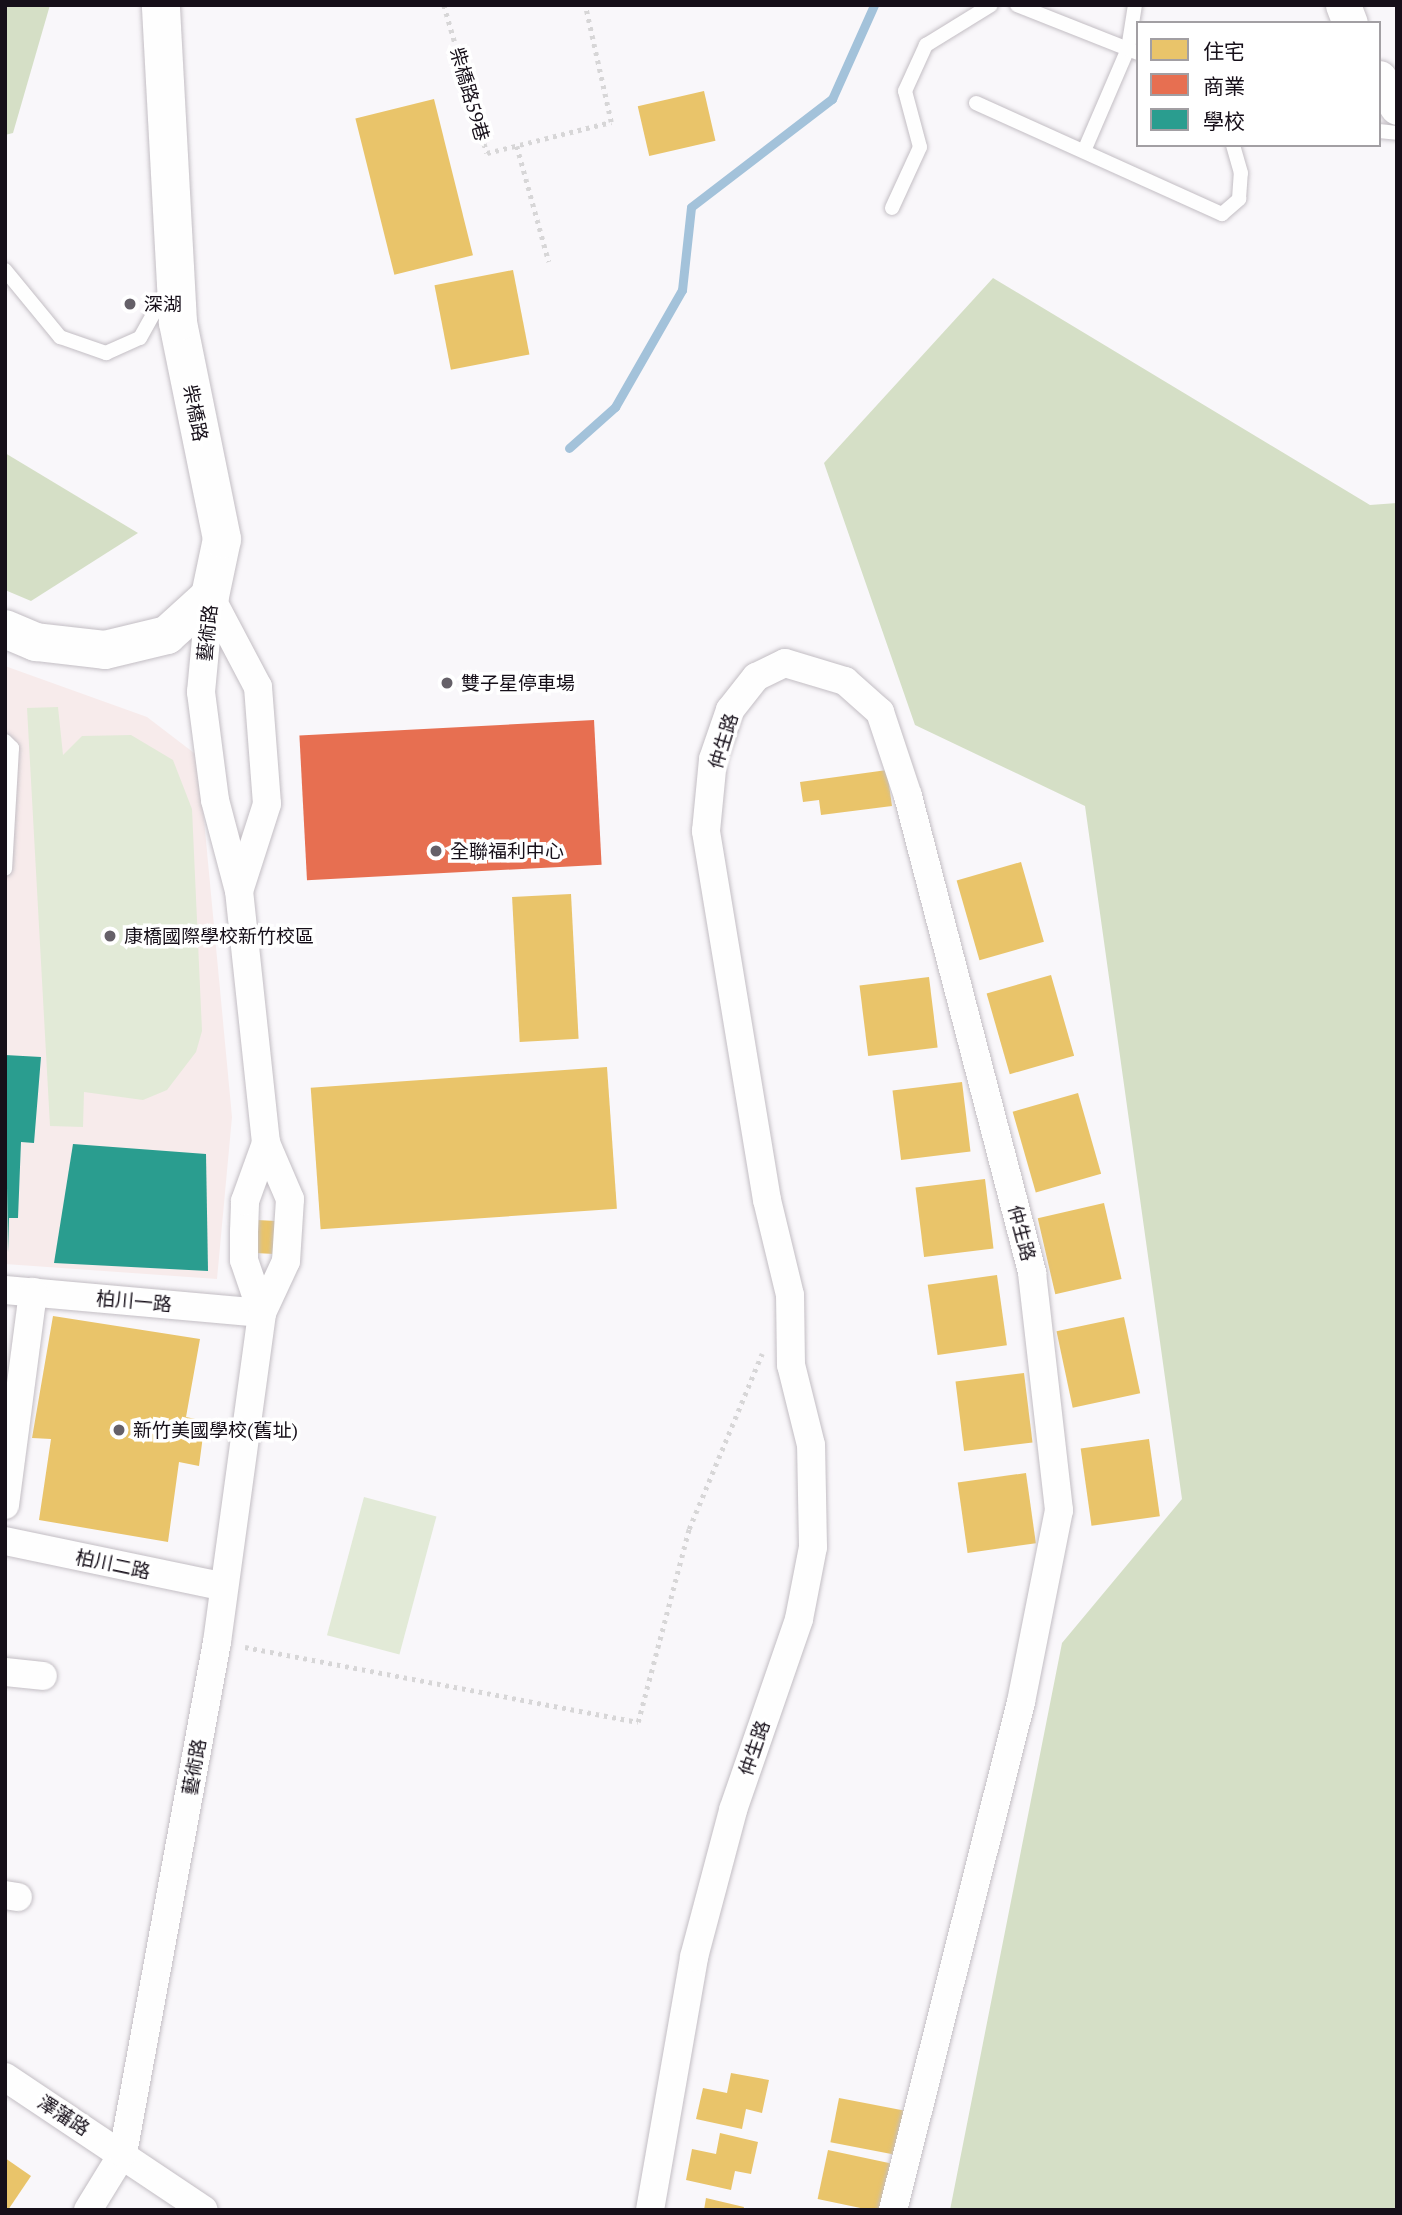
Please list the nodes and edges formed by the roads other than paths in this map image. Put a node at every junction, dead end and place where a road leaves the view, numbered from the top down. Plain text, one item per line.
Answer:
1 (161, 5) edge
2 (991, 5) edge
3 (1017, 5) edge
4 (1135, 5) edge
5 (1133, 51) edge
6 (1381, 81) edge
7 (976, 103) dead end
8 (1397, 107) edge
9 (1234, 147) edge
10 (1084, 151) junction
11 (892, 208) dead end
12 (5, 270) edge
13 (174, 276) junction
14 (210, 596) junction
15 (5, 629) edge
16 (5, 741) edge
17 (5, 869) edge
18 (239, 891) junction
19 (267, 1143) junction
20 (5, 1290) edge
21 (33, 1292) junction
22 (262, 1313) junction
23 (11, 1414) edge
24 (5, 1505) edge
25 (5, 1541) edge
26 (221, 1586) junction
27 (5, 1672) edge
28 (43, 1676) dead end
29 (5, 2077) edge
30 (123, 2153) junction
31 (88, 2210) edge
32 (204, 2210) edge
33 (650, 2210) edge
34 (893, 2210) edge

1 - 13 main road, 柴橋路
2 - 11 lane
3 - 5 lane
4 - 5 lane
5 - 10 lane
6 - 8 street
7 - 10 lane
9 - 10 lane
12 - 13 lane
13 - 14 main road, 柴橋路
14 - 15 main road
14 - 18 street, 藝術路
14 - 18 street, 藝術路
16 - 17 lane
18 - 19 street, 藝術路
19 - 22 street, 藝術路
19 - 22 street, 藝術路
20 - 21 street, 柏川一路
21 - 22 street, 柏川一路
21 - 23 street
22 - 26 street, 藝術路
23 - 24 street
25 - 26 street, 柏川二路
26 - 30 street, 藝術路
27 - 28 street
29 - 30 street, 澤藩路
30 - 31 street, 藝術路
30 - 32 street, 澤藩路
33 - 34 street, 仲生路

